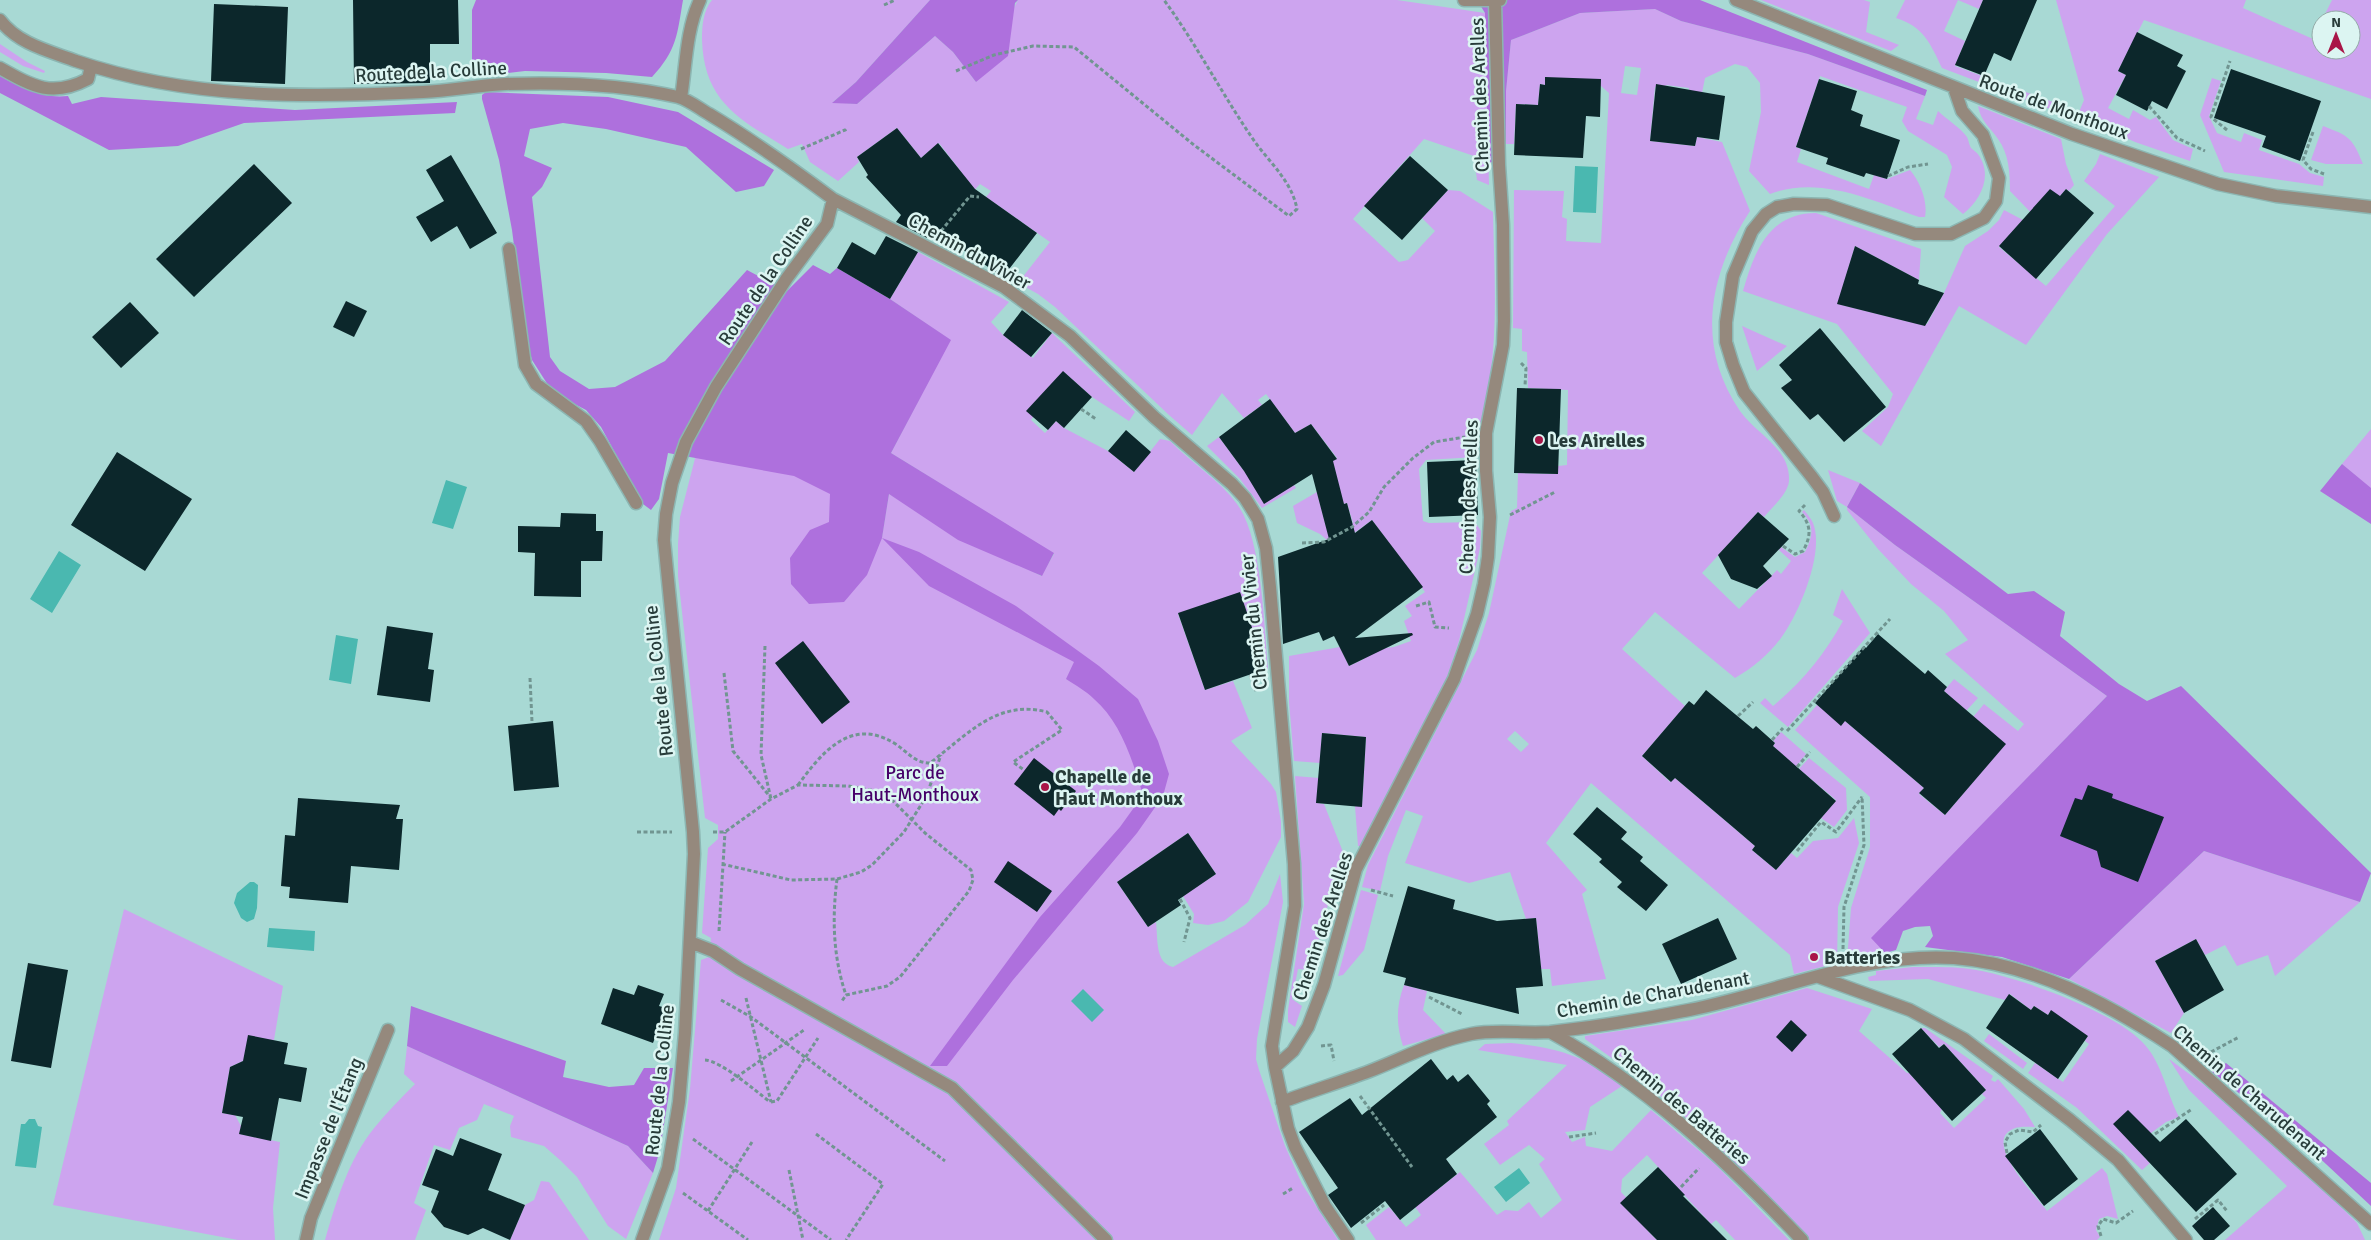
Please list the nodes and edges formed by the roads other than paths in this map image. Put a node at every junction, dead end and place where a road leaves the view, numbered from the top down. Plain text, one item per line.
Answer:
1 (700, 0) edge
2 (1464, 0) edge
3 (1736, 0) edge
4 (1498, 1) edge
5 (0, 20) edge
6 (91, 66) junction
7 (0, 68) edge
8 (1954, 88) junction
9 (681, 98) junction
10 (833, 199) junction
11 (2371, 207) edge
12 (509, 249) dead end
13 (636, 503) dead end
14 (1834, 516) dead end
15 (690, 942) junction
16 (1819, 977) junction
17 (388, 1030) dead end
18 (1550, 1032) junction
19 (1275, 1067) junction
20 (1282, 1102) junction
21 (2371, 1224) edge
22 (1346, 1237) edge
23 (306, 1240) edge
24 (642, 1240) edge
25 (1106, 1240) edge
26 (1802, 1240) edge
27 (2186, 1240) edge

1 - 9 street
2 - 4 street
3 - 8 street, Route de Monthoux
4 - 19 street, Chemin des Arelles
5 - 6 street, Route de la Colline
6 - 7 street
6 - 9 street, Route de la Colline
8 - 11 street, Route de Monthoux
8 - 14 street
9 - 10 street, Route de la Colline
10 - 15 street, Route de la Colline
10 - 19 street, Chemin du Vivier
12 - 13 street
15 - 24 street, Route de la Colline
15 - 25 street
16 - 18 street, Chemin de Charudenant
16 - 21 street, Chemin de Charudenant
16 - 27 street
17 - 23 street, Impasse de l'Étang
18 - 20 street, Chemin de Charudenant
18 - 26 street, Chemin des Batteries
19 - 20 street, Chemin du Vivier
20 - 22 street, Chemin du Vivier

